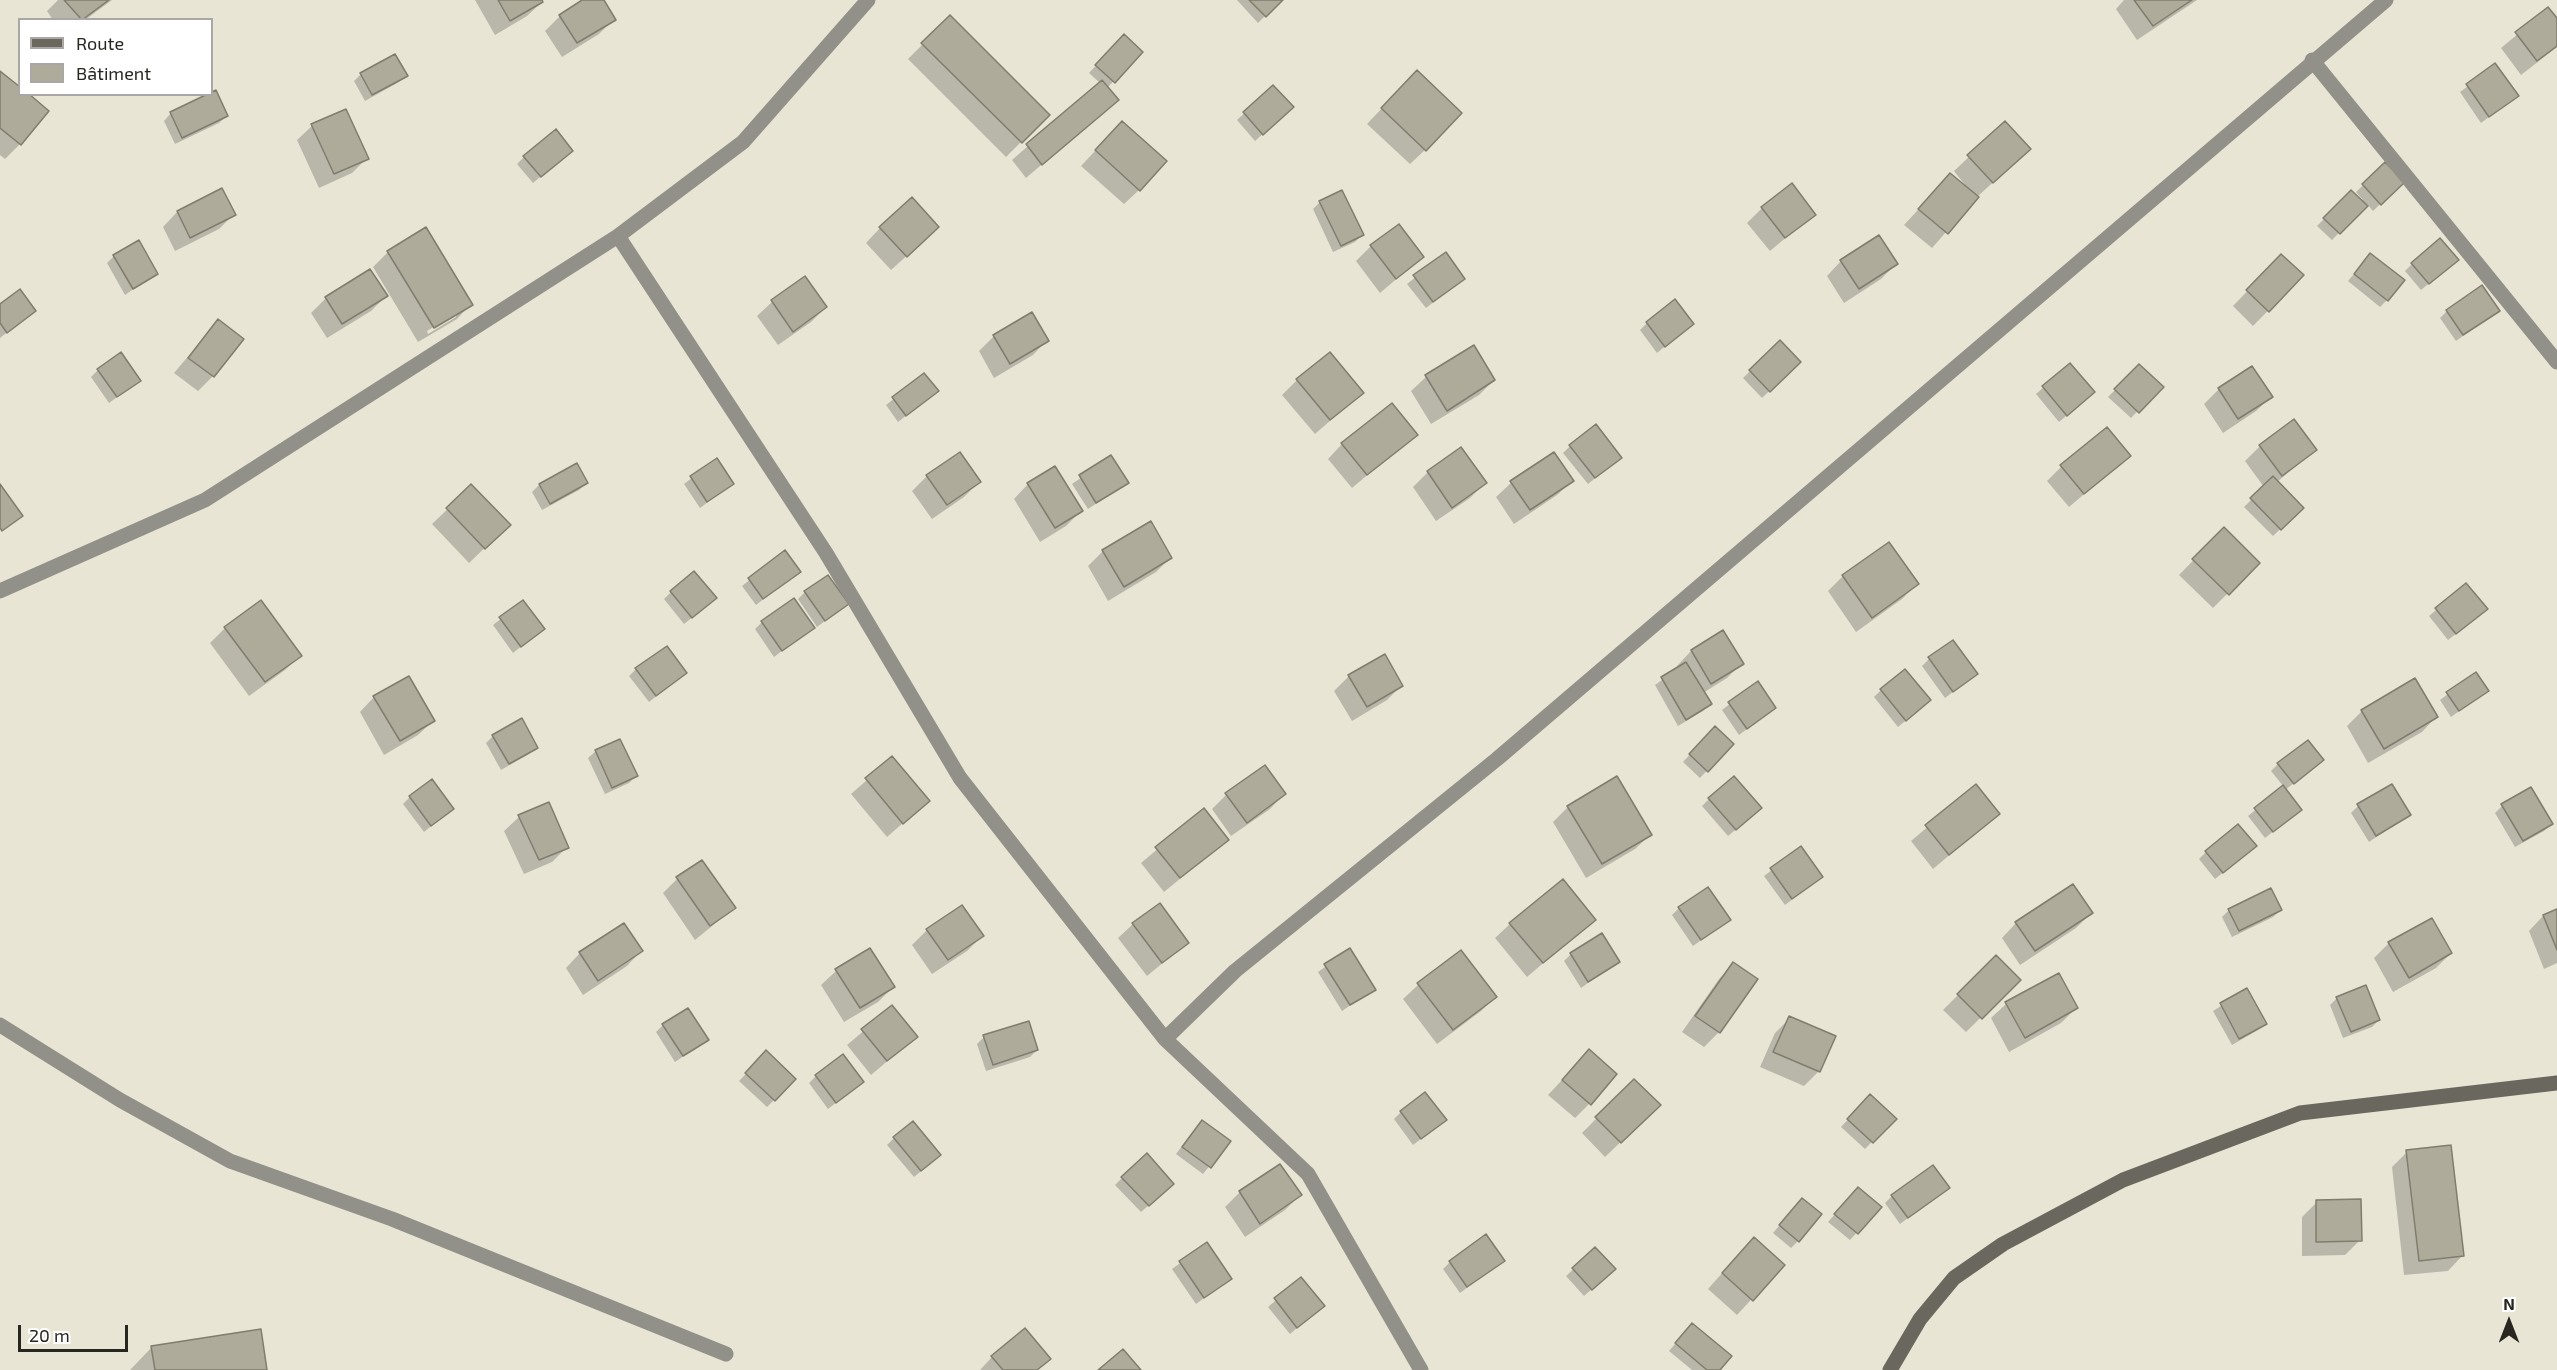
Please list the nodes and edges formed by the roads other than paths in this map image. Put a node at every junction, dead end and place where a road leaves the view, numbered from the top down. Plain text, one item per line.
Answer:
1 (868, 0) edge
2 (2386, 0) edge
3 (2312, 60) junction
4 (618, 236) junction
5 (2557, 362) edge
6 (0, 591) edge
7 (0, 1025) edge
8 (1165, 1039) junction
9 (2557, 1083) edge
10 (726, 1354) dead end
11 (1421, 1370) edge
12 (1890, 1370) edge

1 - 4 street
2 - 3 street
3 - 5 street
3 - 8 street
4 - 6 street
4 - 8 street
7 - 10 street
8 - 11 street
9 - 12 main road

